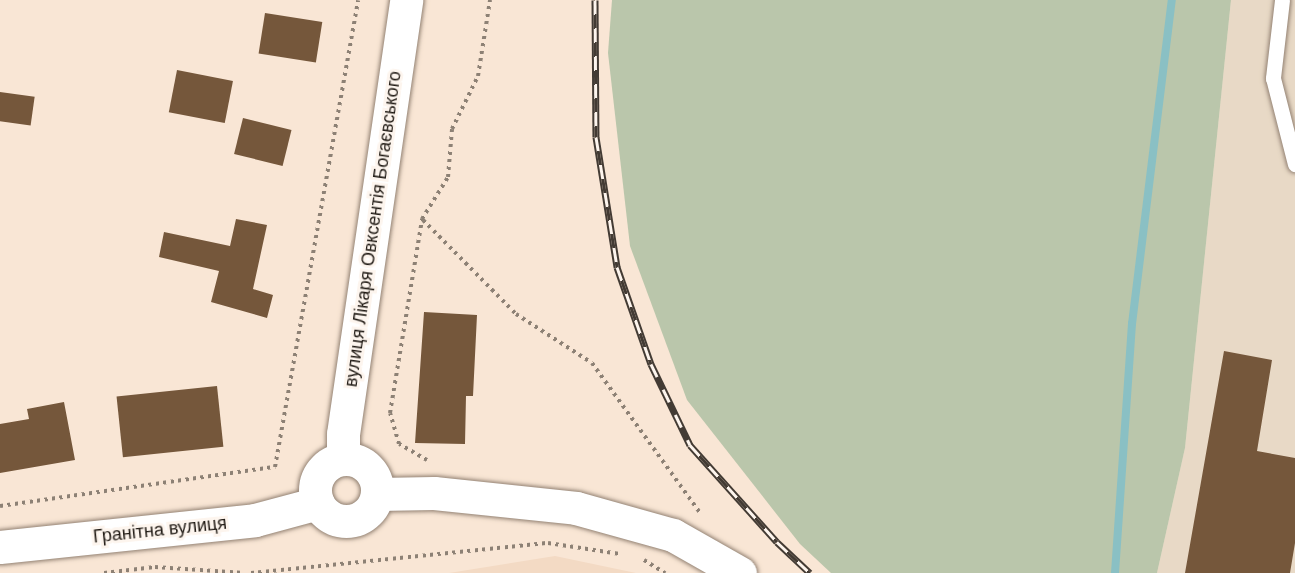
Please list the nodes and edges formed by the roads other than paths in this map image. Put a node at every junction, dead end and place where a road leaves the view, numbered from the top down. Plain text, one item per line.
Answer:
1 (406, 0) edge
2 (1282, 0) edge
3 (1295, 164) edge
4 (343, 459) junction
5 (376, 494) junction
6 (318, 503) junction
7 (0, 547) edge
8 (740, 573) edge

1 - 4 street, вулиця Лікаря Овксентія Богаєвського
2 - 3 lane
4 - 5 street
4 - 6 street
5 - 6 street
5 - 8 street
6 - 7 street, Гранітна вулиця

